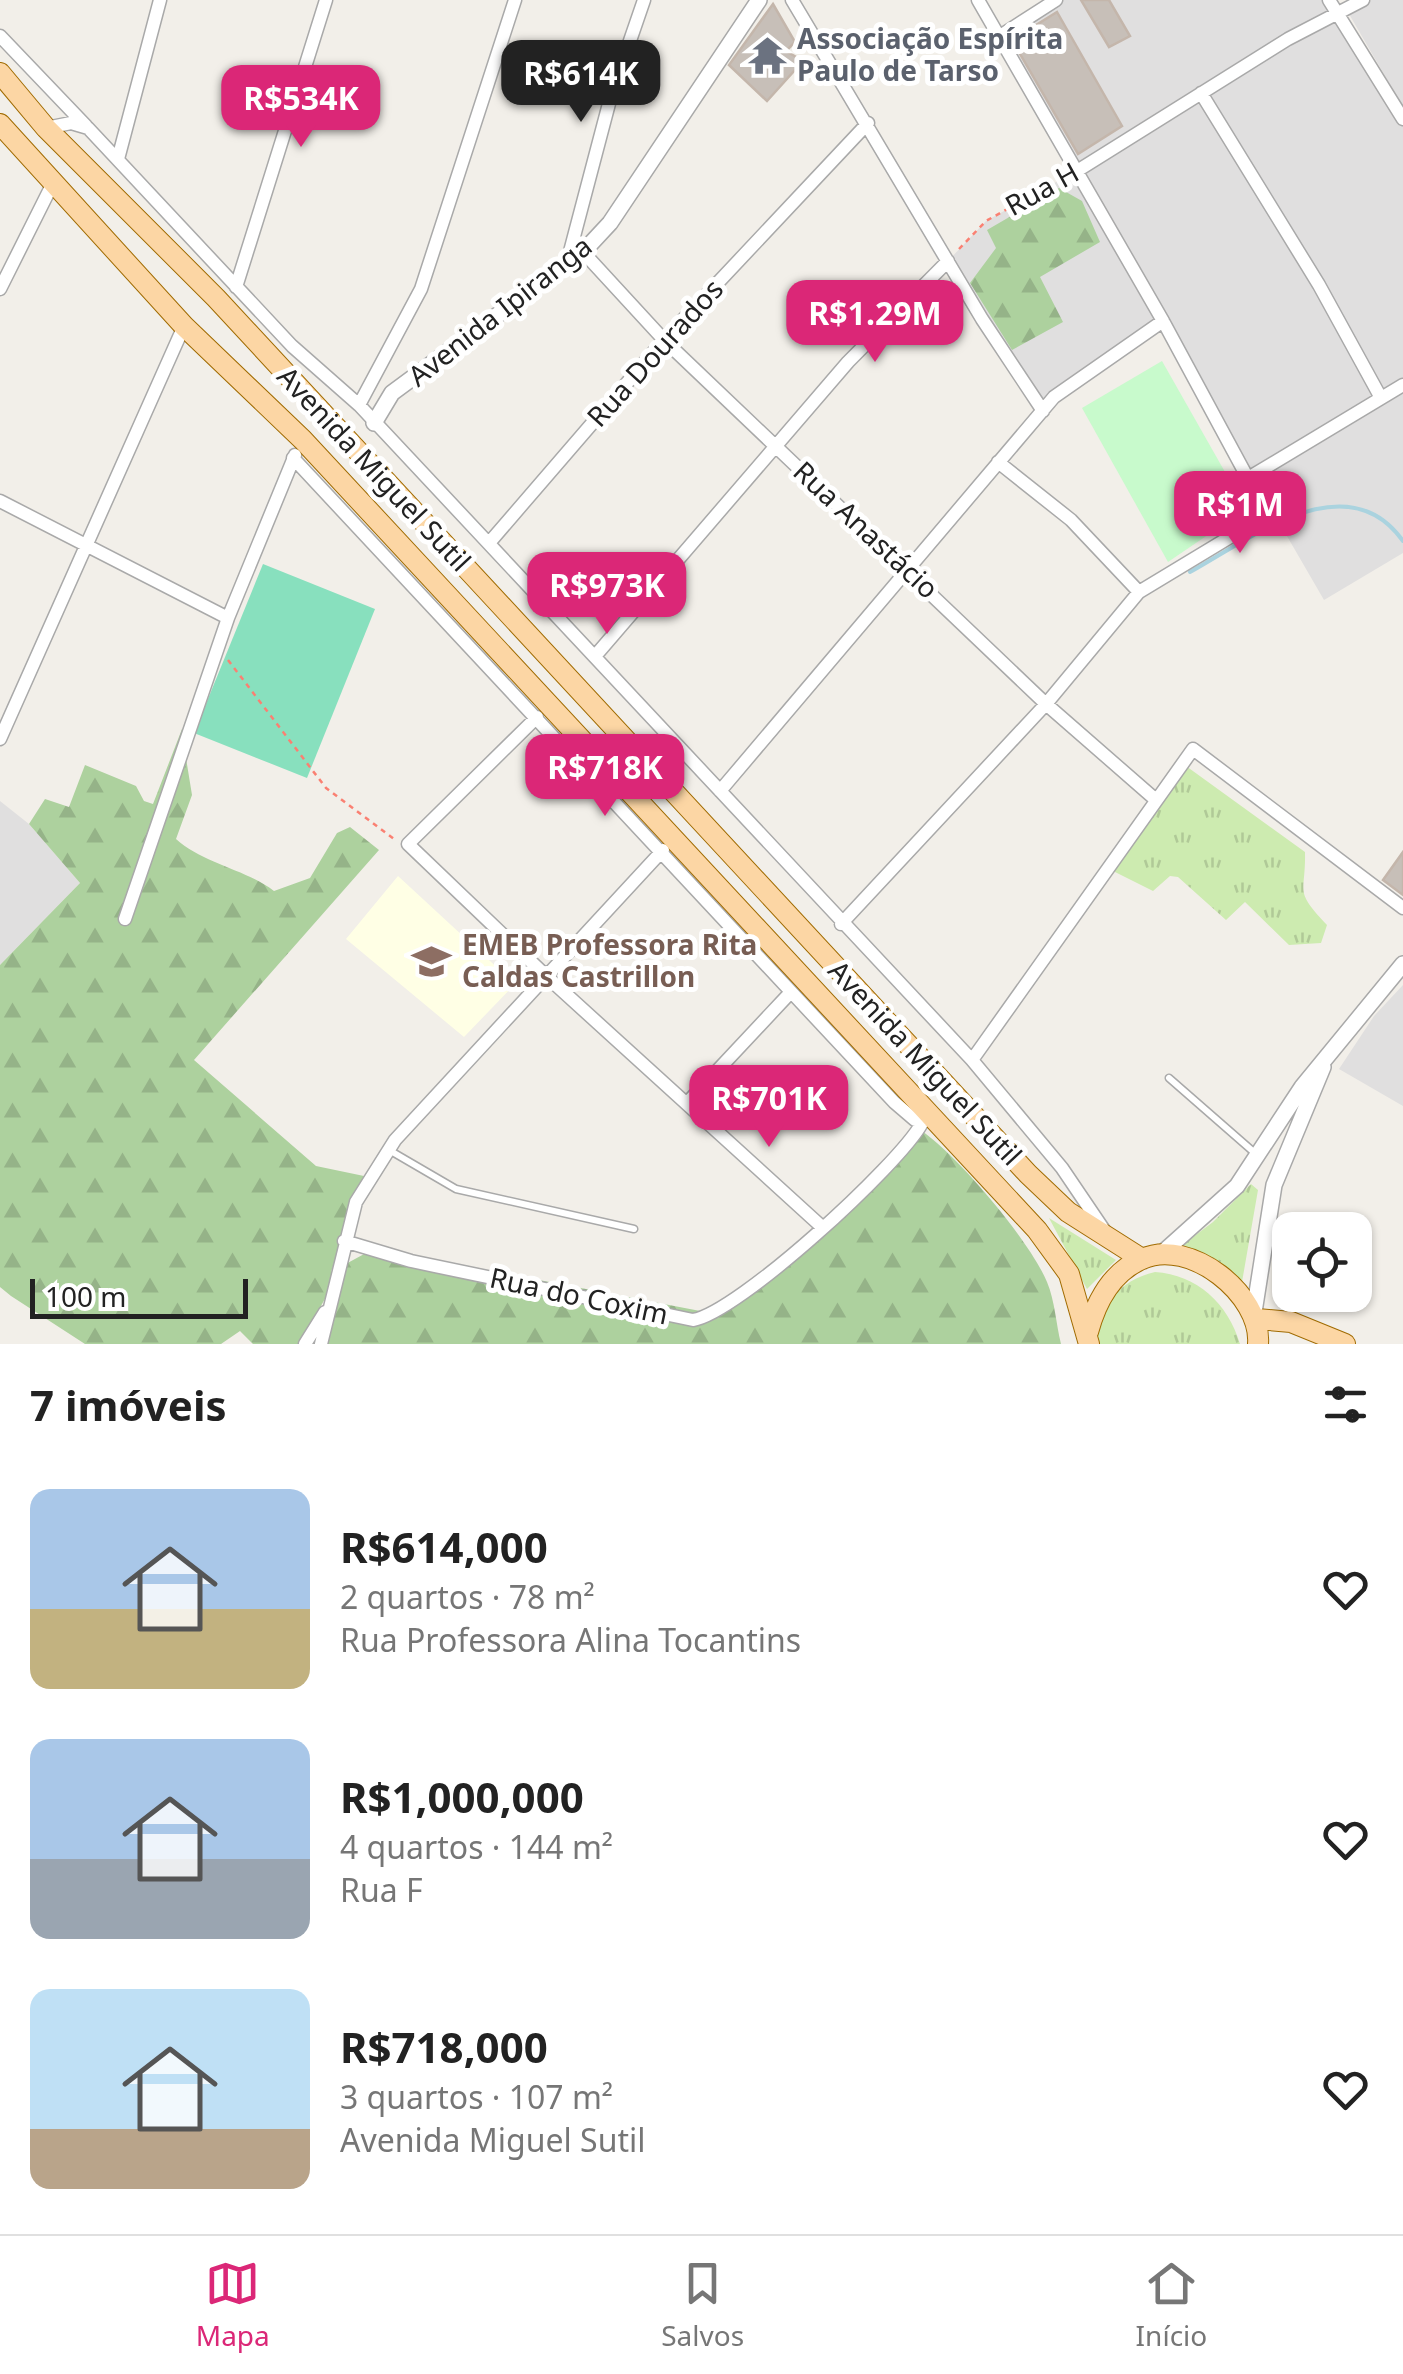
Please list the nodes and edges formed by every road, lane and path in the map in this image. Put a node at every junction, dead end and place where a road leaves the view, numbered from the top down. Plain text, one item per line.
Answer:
1 (160, 0) edge
2 (326, 0) edge
3 (514, 0) edge
4 (644, 0) edge
5 (759, 0) edge
6 (792, 0) edge
7 (978, 0) edge
8 (1056, 0) edge
9 (1329, 0) edge
10 (1363, 0) edge
11 (1338, 12) junction
12 (0, 36) edge
13 (1000, 36) junction
14 (0, 73) edge
15 (1202, 93) junction
16 (1403, 119) edge
17 (868, 123) junction
18 (0, 124) edge
19 (46, 128) junction
20 (88, 128) junction
21 (118, 159) junction
22 (1076, 171) junction
23 (54, 183) junction
24 (583, 252) junction
25 (948, 261) junction
26 (567, 263) junction
27 (236, 287) junction
28 (0, 289) edge
29 (1163, 321) junction
30 (184, 326) junction
31 (664, 340) junction
32 (1403, 385) edge
33 (1381, 398) junction
34 (359, 405) junction
35 (1042, 411) junction
36 (374, 423) junction
37 (777, 447) junction
38 (298, 449) junction
39 (998, 462) junction
40 (1250, 477) junction
41 (0, 501) edge
42 (489, 543) junction
43 (86, 546) junction
44 (908, 569) junction
45 (1140, 592) junction
46 (228, 618) junction
47 (218, 646) junction
48 (596, 656) junction
49 (1046, 704) junction
50 (537, 716) junction
51 (0, 739) edge
52 (720, 792) junction
53 (1156, 800) junction
54 (408, 844) junction
55 (663, 850) junction
56 (1403, 908) edge
57 (124, 920) dead end
58 (841, 924) junction
59 (1402, 968) edge
60 (545, 975) junction
61 (790, 994) junction
62 (1328, 1052) junction
63 (972, 1060) junction
64 (1169, 1078) dead end
65 (687, 1104) junction
66 (928, 1121) junction
67 (388, 1150) junction
68 (1257, 1155) junction
69 (1274, 1186) junction
70 (822, 1227) junction
71 (634, 1229) dead end
72 (344, 1241) junction
73 (1114, 1244) junction
74 (1150, 1257) junction
75 (330, 1305) junction
76 (1256, 1315) junction
77 (1088, 1339) edge
78 (305, 1344) edge
79 (320, 1344) edge
80 (1258, 1344) edge
81 (1345, 1344) edge

1 - 21 street
2 - 27 street
3 - 34 street
4 - 26 street
5 - 24 street, Avenida Ipiranga
6 - 17 street
7 - 13 street
8 - 13 street
9 - 11 street
10 - 11 street, Rua H
11 - 15 street, Rua H
11 - 16 street
12 - 20 street, Avenida Miguel Sutil
13 - 22 street
14 - 19 main road, Avenida Miguel Sutil
15 - 22 street, Rua H
15 - 33 street
17 - 25 street
17 - 31 street, Rua Dourados
18 - 23 main road, Avenida Miguel Sutil
19 - 20 street
19 - 73 main road, Avenida Miguel Sutil
20 - 21 street, Avenida Miguel Sutil
21 - 27 street, Avenida Miguel Sutil
22 - 25 path, Rua H
22 - 29 street
23 - 28 street
23 - 30 main road, Avenida Miguel Sutil
24 - 26 street, Avenida Ipiranga
24 - 31 street, Rua Anastácio
25 - 35 street
25 - 37 street
26 - 36 street, Avenida Ipiranga
27 - 34 street, Avenida Miguel Sutil
29 - 35 street
29 - 40 street
30 - 38 main road, Avenida Miguel Sutil
30 - 43 street
31 - 37 street, Rua Anastácio
31 - 42 street, Rua Dourados
32 - 33 street
33 - 40 street
34 - 36 street, Avenida Miguel Sutil
35 - 39 street
36 - 42 street, Avenida Miguel Sutil
37 - 44 street, Rua Anastácio
37 - 48 street
38 - 46 street
38 - 50 street, Avenida Miguel Sutil
38 - 66 main road, Avenida Miguel Sutil
39 - 44 street
39 - 45 street
40 - 45 street
41 - 43 street
42 - 48 street, Avenida Miguel Sutil
43 - 46 street
43 - 51 street
44 - 49 street, Rua Anastácio
44 - 52 street
45 - 49 street
46 - 47 street
47 - 54 path
47 - 57 street
48 - 52 street, Avenida Miguel Sutil
49 - 53 street, Rua Anastácio
49 - 58 street
50 - 54 street
50 - 55 street, Avenida Miguel Sutil
52 - 58 street, Avenida Miguel Sutil
53 - 56 street
53 - 63 street
54 - 60 street
55 - 60 street
55 - 61 street, Avenida Miguel Sutil
58 - 63 street, Avenida Miguel Sutil
59 - 62 street
60 - 65 street
60 - 67 street
61 - 65 street
61 - 66 street, Avenida Miguel Sutil
62 - 68 street
62 - 69 street
63 - 73 street, Avenida Miguel Sutil
64 - 68 lane
65 - 70 street
66 - 70 street, Rua do Coxim
66 - 77 main road, Avenida Miguel Sutil
67 - 71 lane
67 - 72 street
68 - 69 street
68 - 74 street
69 - 76 street
70 - 72 street, Rua do Coxim
72 - 75 street
73 - 74 main road, Avenida Miguel Sutil
74 - 76 main road
74 - 77 main road, Avenida Miguel Sutil
75 - 78 street
75 - 79 street
76 - 80 main road
76 - 81 main road

